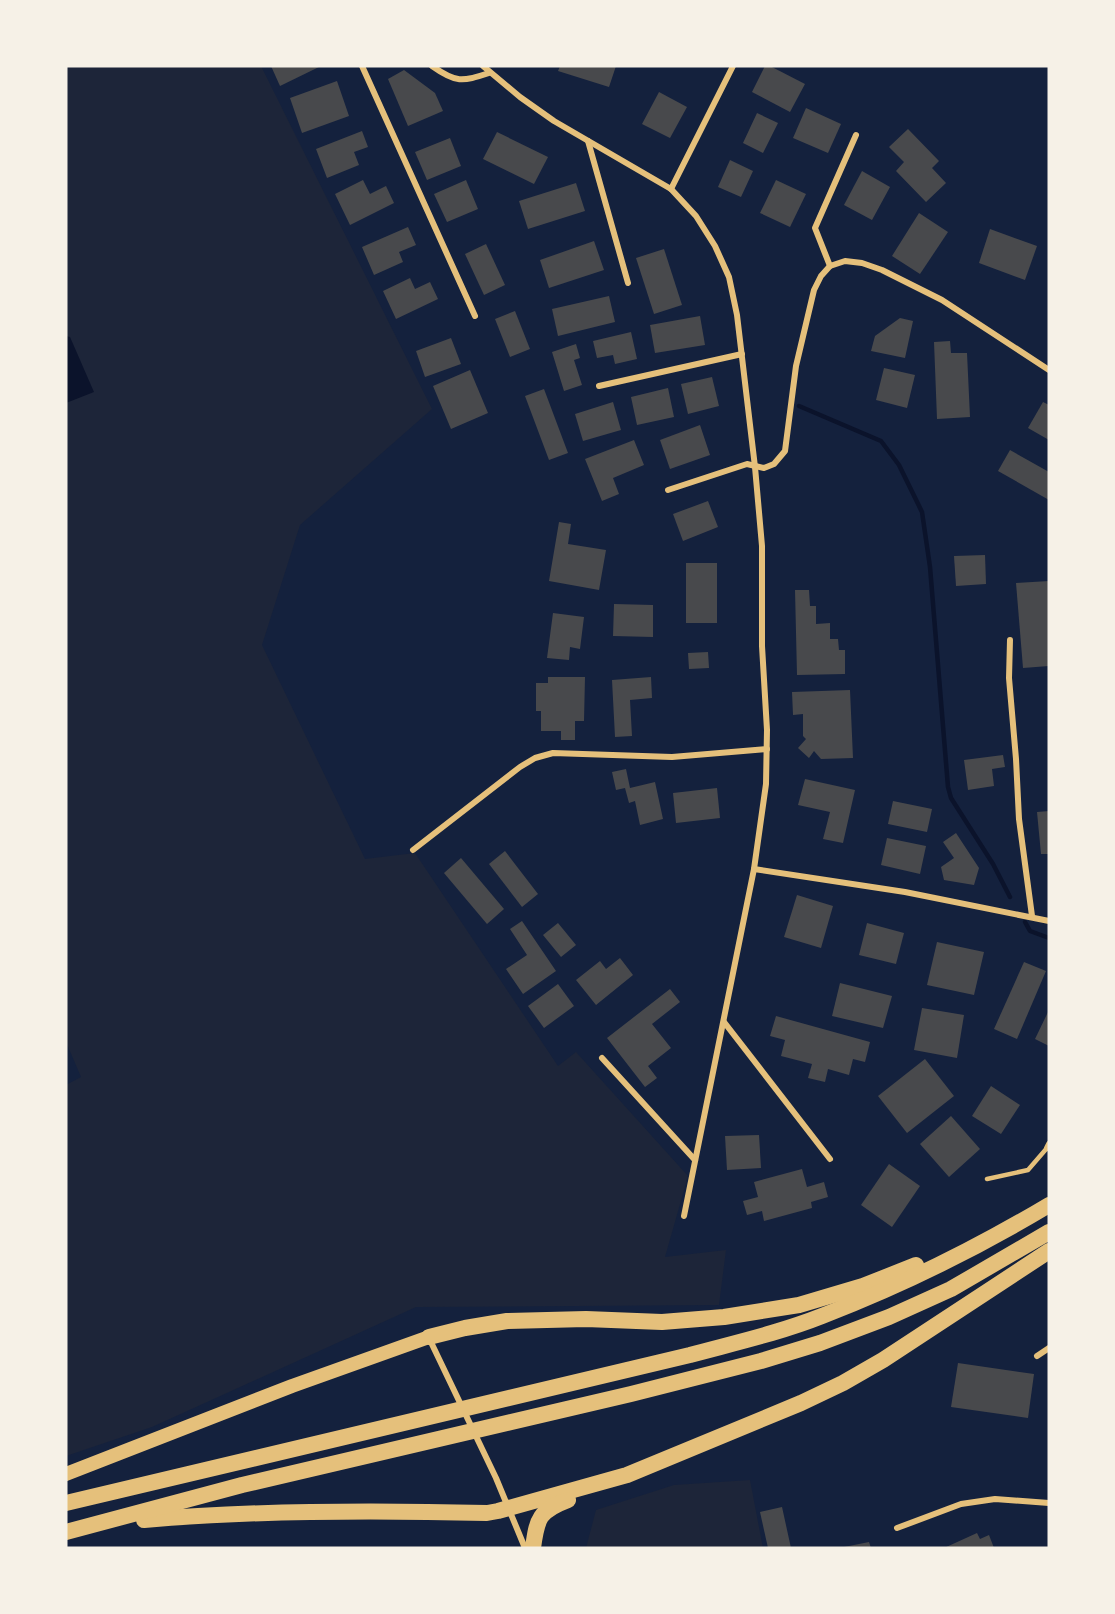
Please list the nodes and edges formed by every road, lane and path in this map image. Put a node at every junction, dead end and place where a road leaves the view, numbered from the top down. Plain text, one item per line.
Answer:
1 (362, 66) edge
2 (432, 66) edge
3 (483, 66) edge
4 (733, 66) edge
5 (489, 73) junction
6 (856, 135) dead end
7 (588, 141) junction
8 (671, 189) junction
9 (830, 266) junction
10 (627, 283) dead end
11 (475, 316) dead end
12 (742, 354) junction
13 (1049, 370) edge
14 (599, 386) dead end
15 (755, 467) junction
16 (668, 490) dead end
17 (1010, 640) dead end
18 (767, 749) junction
19 (413, 850) dead end
20 (754, 869) junction
21 (1032, 916) junction
22 (1049, 921) edge
23 (724, 1022) junction
24 (602, 1058) dead end
25 (1048, 1146) edge
26 (830, 1159) dead end
27 (695, 1160) junction
28 (987, 1179) dead end
29 (1049, 1205) edge
30 (684, 1215) dead end
31 (1003, 1231) junction
32 (1049, 1232) edge
33 (1049, 1251) edge
34 (429, 1337) junction
35 (1049, 1348) edge
36 (1037, 1356) dead end
37 (66, 1474) edge
38 (627, 1475) junction
39 (66, 1503) edge
40 (1049, 1503) edge
41 (509, 1508) junction
42 (104, 1523) junction
43 (897, 1528) dead end
44 (66, 1532) edge
45 (525, 1548) edge
46 (533, 1548) edge

1 - 11 street
2 - 5 street
3 - 5 street
4 - 8 street
5 - 7 street
6 - 9 street
7 - 8 street
7 - 10 street
8 - 12 street
9 - 13 street
9 - 15 street
12 - 14 street
12 - 15 street
15 - 16 street
15 - 18 street
17 - 21 street
18 - 19 street
18 - 20 street
20 - 21 street
20 - 23 street
21 - 22 street
23 - 26 street
23 - 27 street
24 - 27 street
25 - 28 lane
27 - 30 street
29 - 31 highway
31 - 34 highway
31 - 39 highway
32 - 42 highway
33 - 38 highway
34 - 37 main road
34 - 41 street
35 - 36 street
38 - 41 highway
38 - 46 highway
40 - 43 street
41 - 42 highway
41 - 45 street
42 - 44 highway

